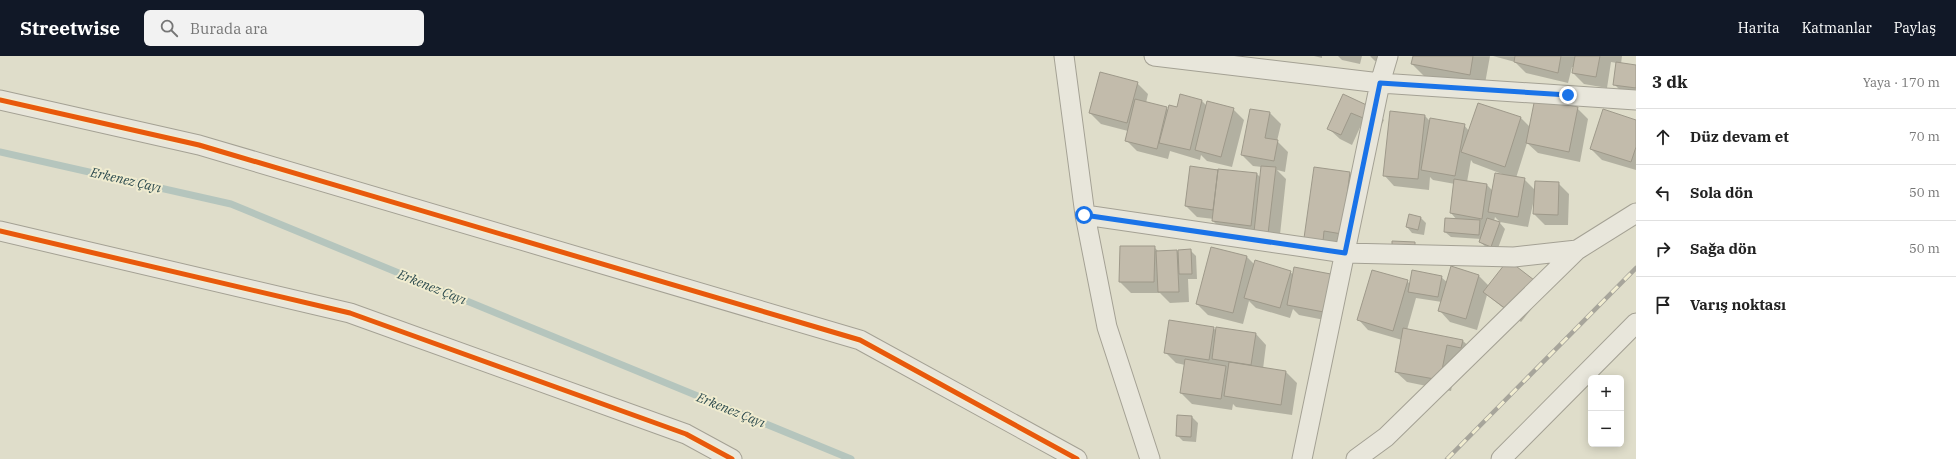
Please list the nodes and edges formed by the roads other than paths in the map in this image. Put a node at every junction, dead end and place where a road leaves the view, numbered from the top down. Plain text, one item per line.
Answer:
1 (1064, 56) edge
2 (1154, 56) edge
3 (1388, 56) edge
4 (1380, 83) junction
5 (0, 100) edge
6 (1636, 100) edge
7 (1636, 213) edge
8 (1084, 215) junction
9 (0, 231) edge
10 (1577, 250) junction
11 (1345, 253) junction
12 (1636, 323) edge
13 (732, 459) edge
14 (1077, 459) edge
15 (1150, 459) edge
16 (1302, 459) edge
17 (1356, 459) edge
18 (1501, 459) edge

1 - 8 street
2 - 4 street
3 - 4 street
4 - 6 street
4 - 11 street
5 - 14 street
7 - 10 street
8 - 11 street
8 - 15 street
9 - 13 street
10 - 11 street
10 - 17 street
11 - 16 street
12 - 18 street

